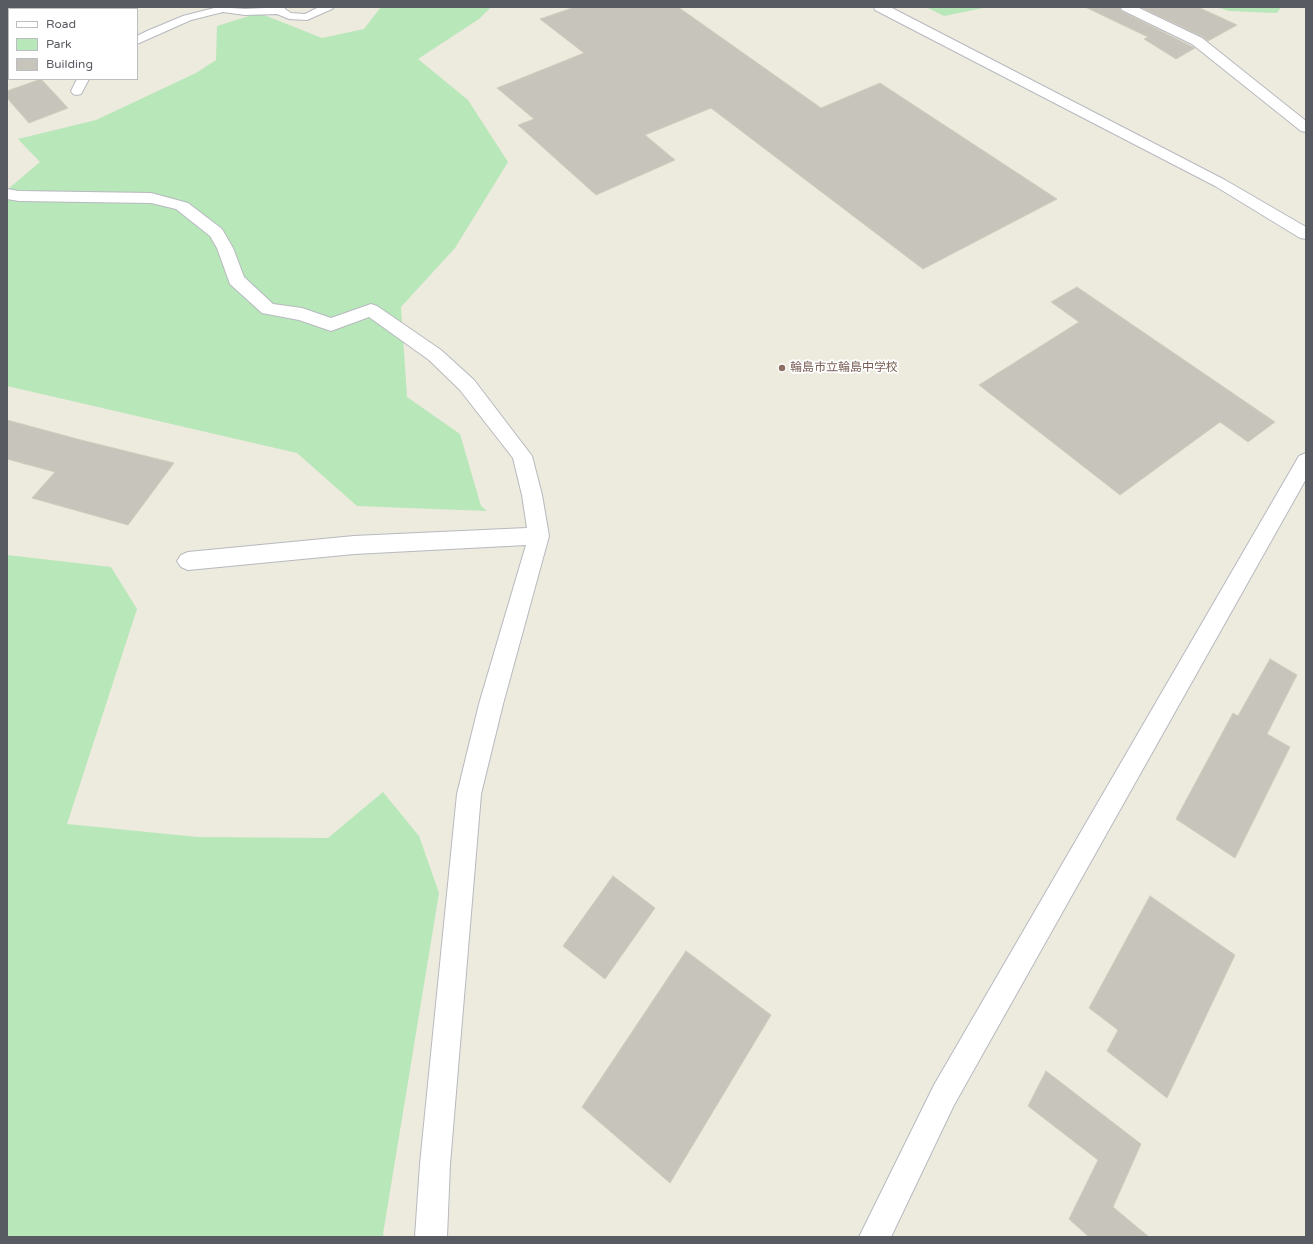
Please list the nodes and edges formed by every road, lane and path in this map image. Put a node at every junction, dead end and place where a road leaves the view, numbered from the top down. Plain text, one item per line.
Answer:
1 (328, 7) edge
2 (880, 7) edge
3 (1127, 7) edge
4 (279, 9) edge
5 (138, 40) edge
6 (82, 80) edge
7 (77, 91) dead end
8 (1306, 128) edge
9 (7, 194) edge
10 (1306, 234) edge
11 (1306, 461) edge
12 (538, 536) junction
13 (188, 561) dead end
14 (431, 1237) edge
15 (875, 1237) edge

1 - 4 lane
2 - 10 street
3 - 8 street
4 - 5 lane
6 - 7 lane
9 - 12 street
11 - 15 street
12 - 13 street
12 - 14 street

